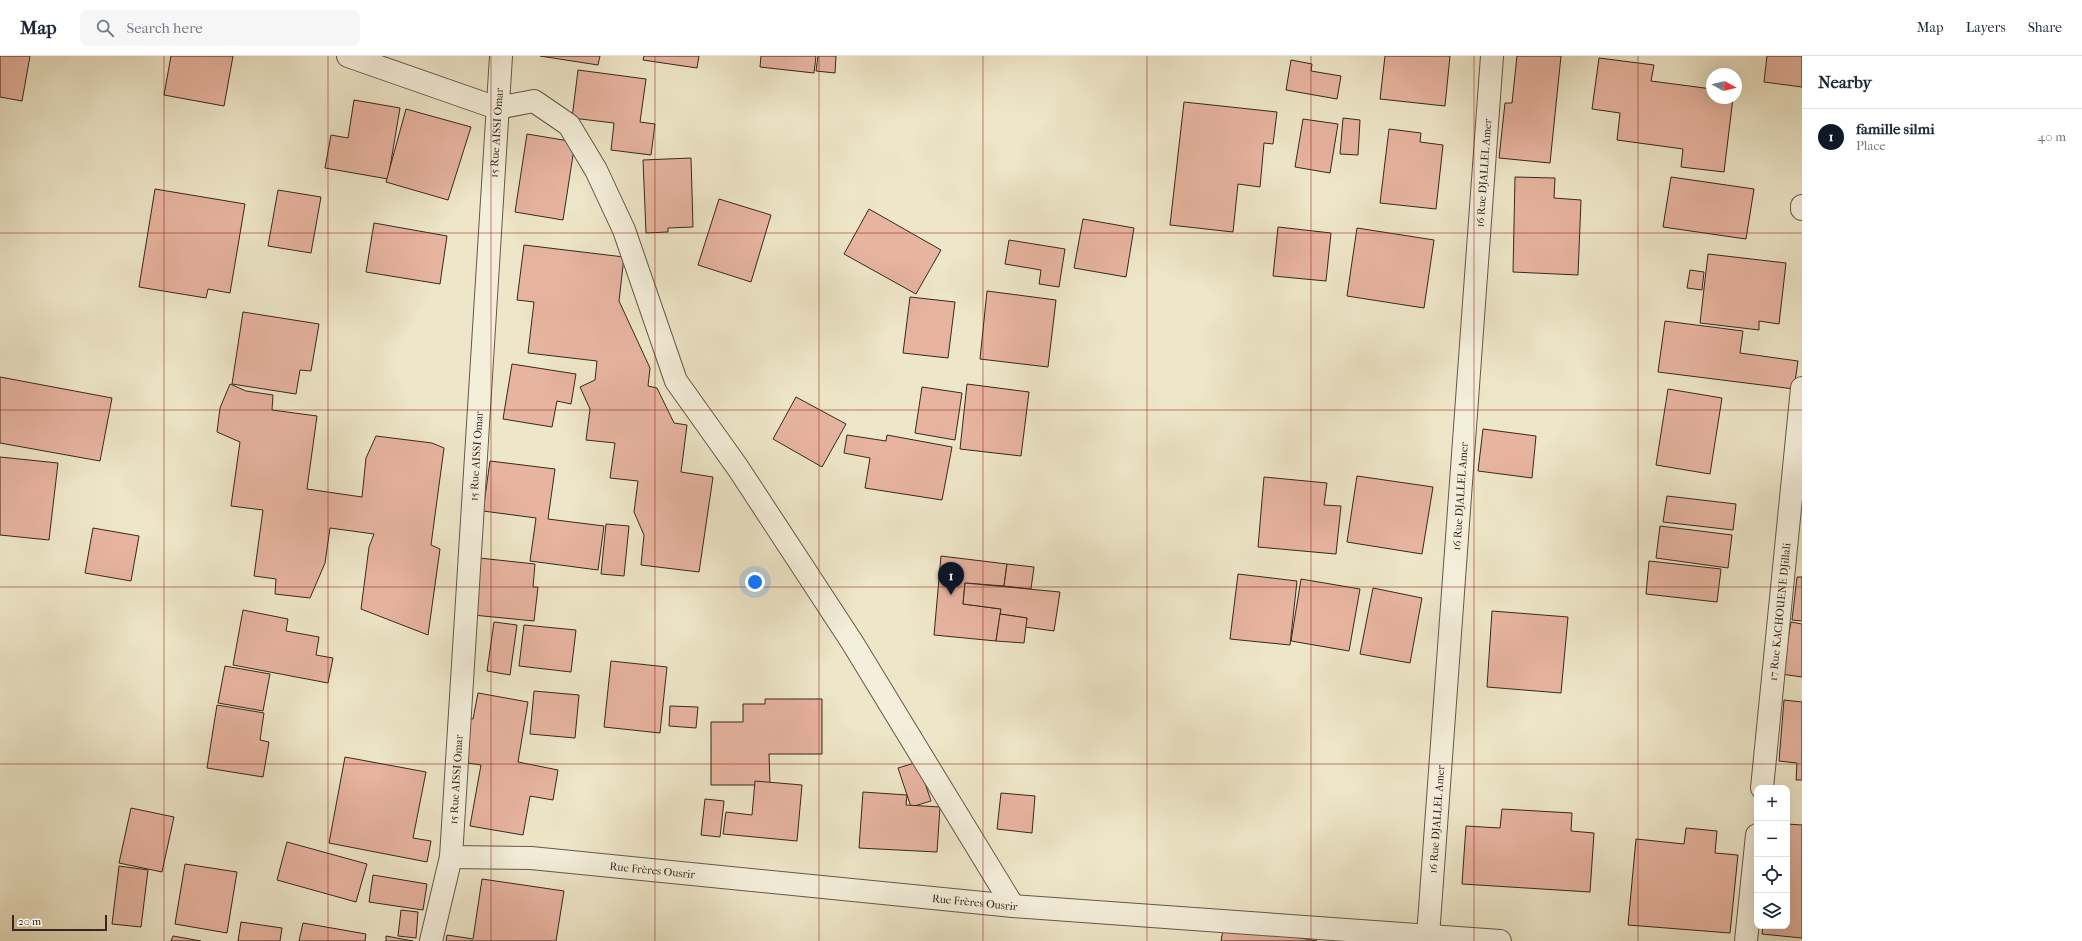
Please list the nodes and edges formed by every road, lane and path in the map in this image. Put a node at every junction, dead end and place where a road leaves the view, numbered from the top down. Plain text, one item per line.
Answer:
1 (348, 56) edge
2 (501, 56) edge
3 (1492, 56) edge
4 (497, 108) junction
5 (1802, 206) edge
6 (1802, 209) edge
7 (1802, 388) edge
8 (1762, 785) edge
9 (451, 857) junction
10 (1755, 857) edge
11 (1013, 906) junction
12 (1428, 936) junction
13 (431, 941) edge
14 (1498, 941) edge
15 (1746, 941) edge

1 - 4 street
2 - 4 street, 15 Rue AISSI Omar
3 - 12 street, 16 Rue DJALLEL Amer
4 - 9 street, 15 Rue AISSI Omar
4 - 11 street
5 - 6 street
7 - 8 street, 17 Rue KACHOUENE DJillali
9 - 11 street, Rue Frères Ousrir
9 - 13 street, 15 Rue AISSI Omar
10 - 15 street
11 - 12 street, Rue Frères Ousrir
12 - 14 street, Rue Frères Ousrir

